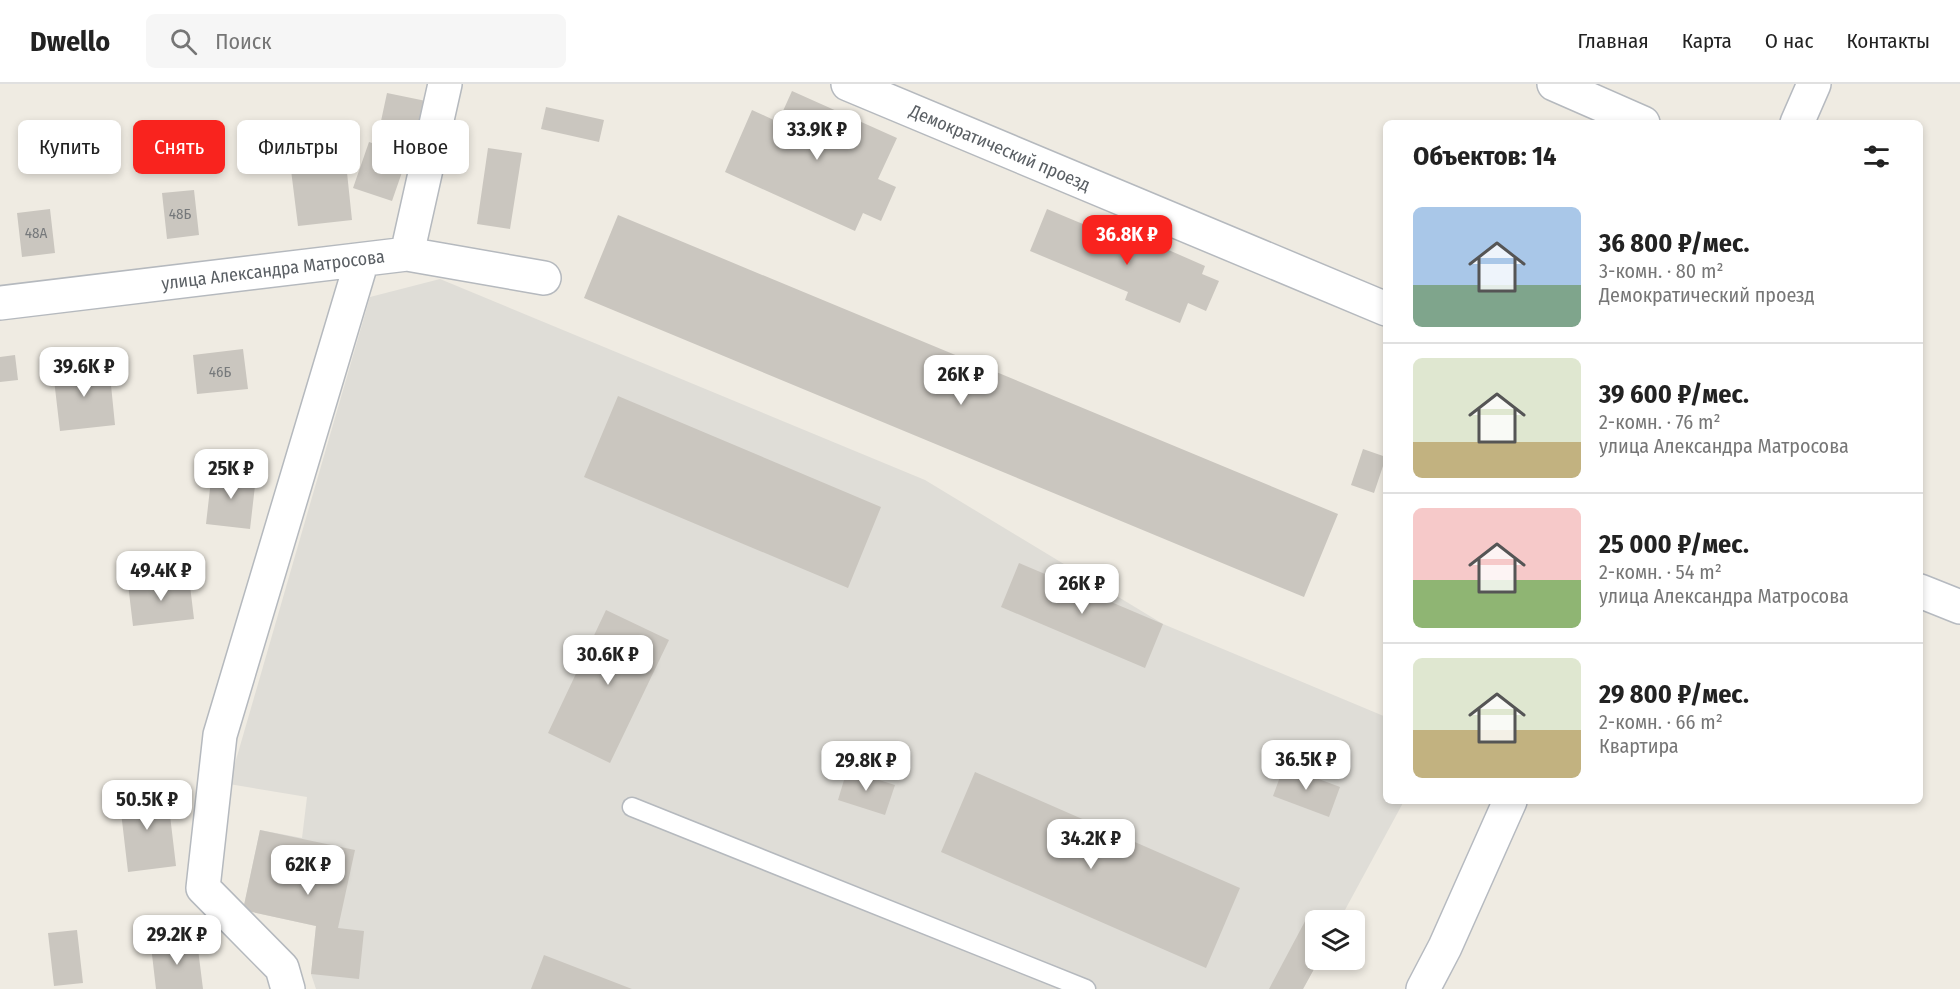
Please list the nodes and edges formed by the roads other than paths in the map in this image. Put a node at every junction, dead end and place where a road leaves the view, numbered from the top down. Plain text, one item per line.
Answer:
1 (444, 84) edge
2 (848, 84) edge
3 (1554, 84) edge
4 (1814, 84) edge
5 (1636, 120) edge
6 (1798, 120) edge
7 (407, 254) junction
8 (362, 260) junction
9 (544, 278) dead end
10 (0, 303) edge
11 (1383, 308) edge
12 (1923, 592) edge
13 (1960, 607) edge
14 (1509, 804) edge
15 (632, 807) dead end
16 (288, 989) edge
17 (1086, 989) edge
18 (1422, 989) edge

1 - 7 street
2 - 11 street, Демократический проезд
3 - 5 street
4 - 6 street
7 - 8 street, улица Александра Матросова
7 - 9 street, улица Александра Матросова
8 - 10 street, улица Александра Матросова
8 - 16 street
12 - 13 street
14 - 18 street
15 - 17 lane

